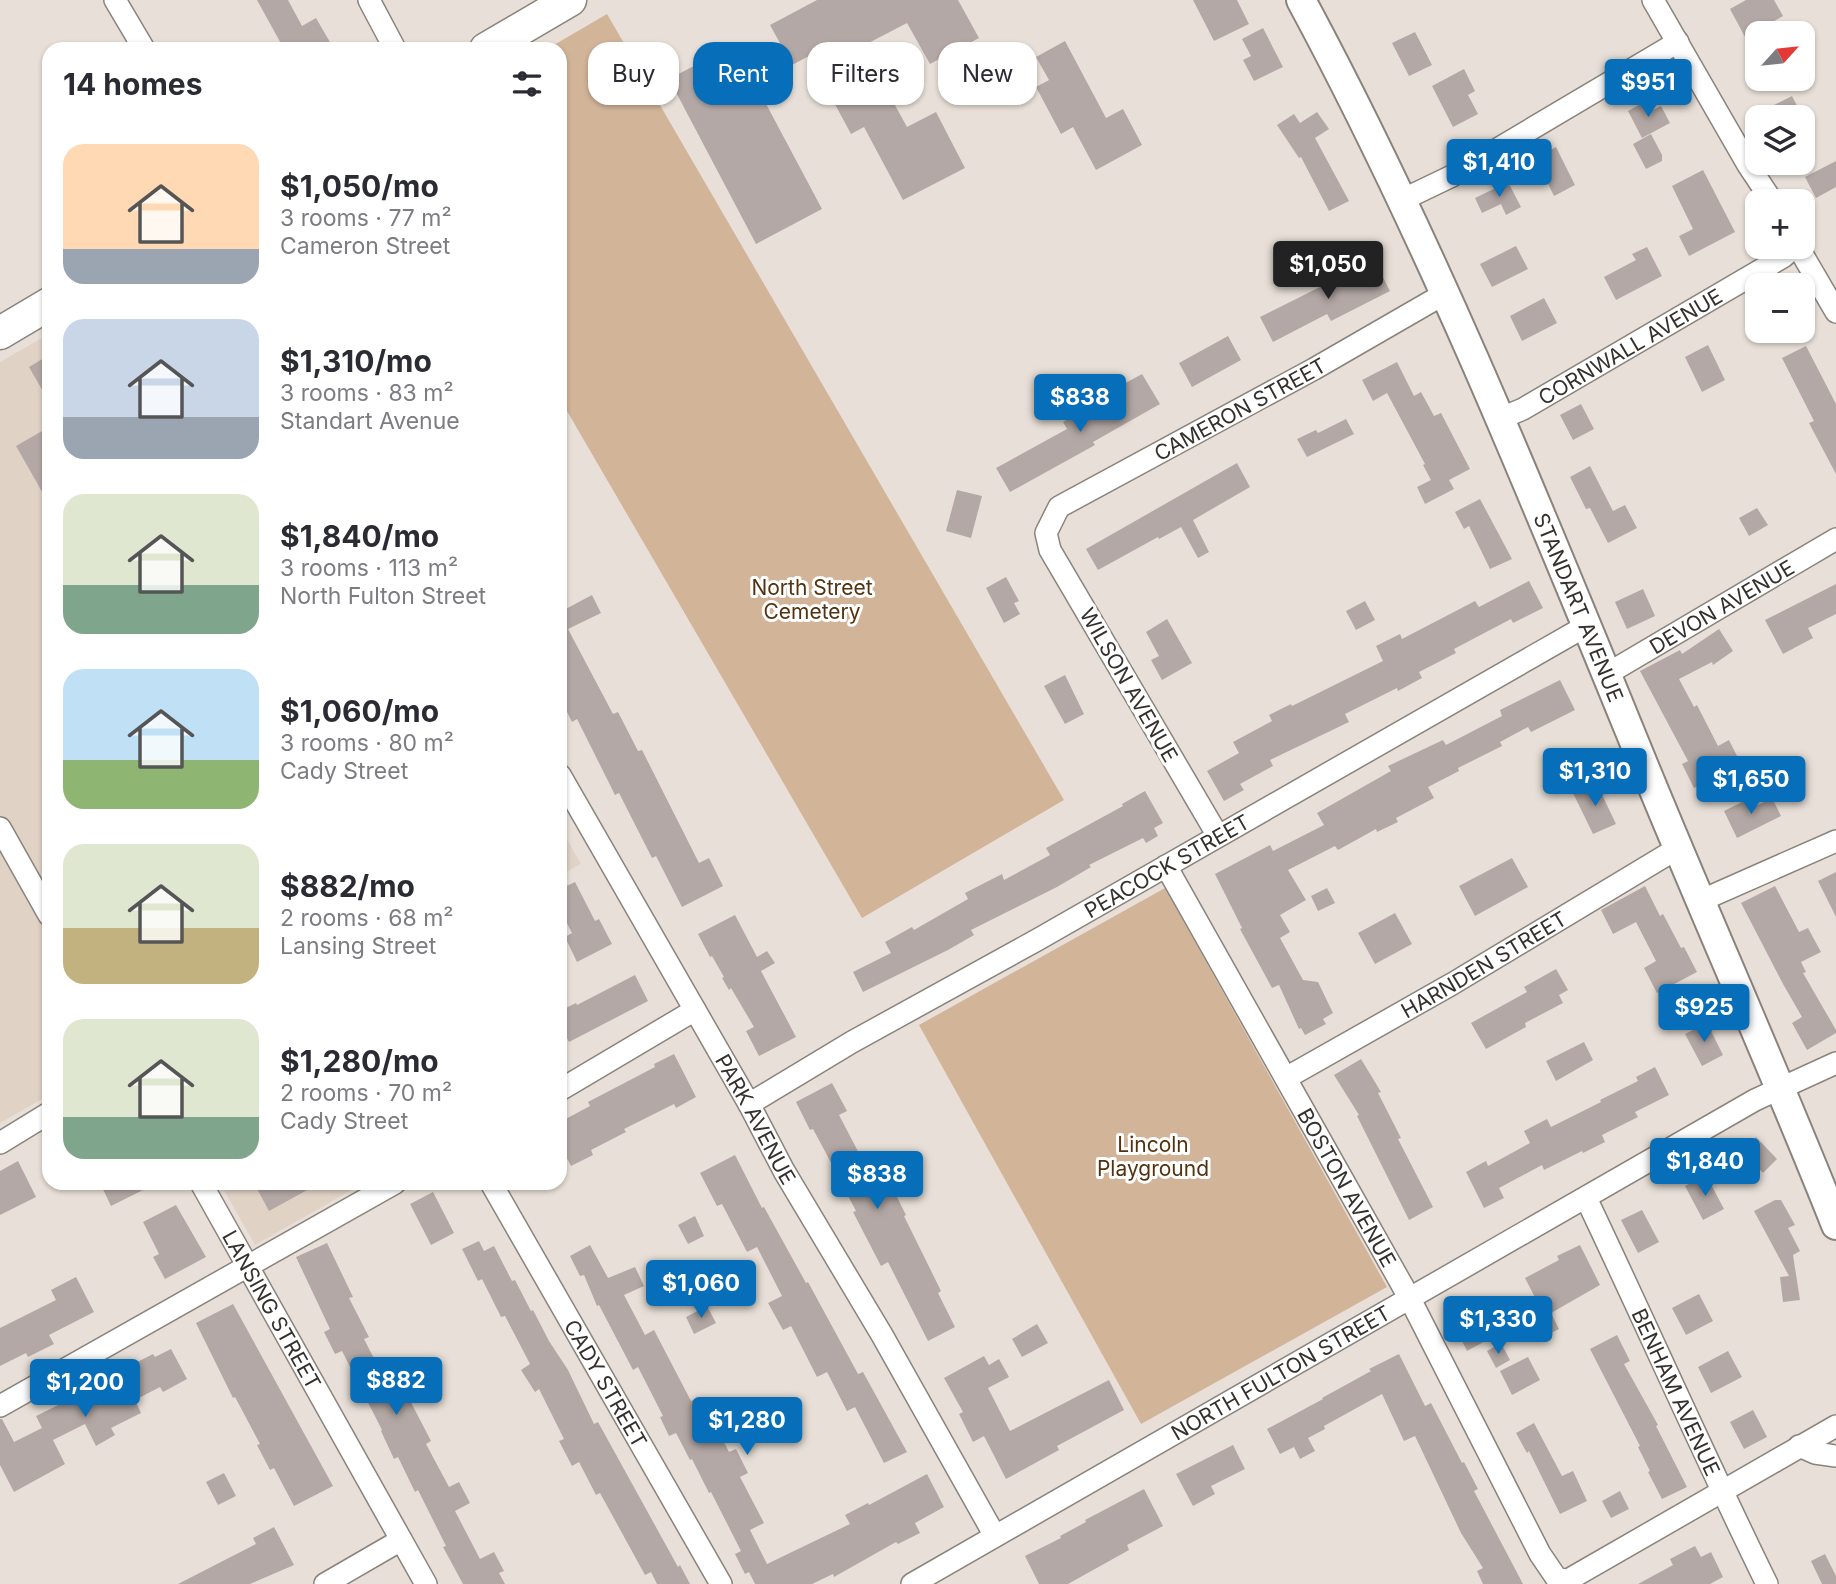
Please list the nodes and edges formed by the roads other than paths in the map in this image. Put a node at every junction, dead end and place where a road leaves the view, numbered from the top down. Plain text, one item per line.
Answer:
1 (115, 0) edge
2 (369, 0) edge
3 (570, 0) edge
4 (1301, 0) edge
5 (1653, 0) edge
6 (140, 42) edge
7 (391, 42) edge
8 (498, 42) edge
9 (1678, 42) junction
10 (1764, 189) edge
11 (1402, 200) junction
12 (1780, 259) edge
13 (1803, 259) edge
14 (1444, 294) junction
15 (42, 308) edge
16 (1836, 312) edge
17 (0, 332) edge
18 (1499, 419) junction
19 (1046, 533) joint
20 (1836, 540) edge
21 (1586, 626) junction
22 (1607, 674) junction
23 (567, 787) edge
24 (0, 828) edge
25 (1218, 836) junction
26 (1836, 841) edge
27 (1678, 848) junction
28 (1166, 866) junction
29 (1700, 901) junction
30 (42, 903) edge
31 (695, 1010) junction
32 (1836, 1063) edge
33 (1286, 1078) junction
34 (567, 1086) edge
35 (1780, 1088) junction
36 (749, 1104) junction
37 (42, 1117) edge
38 (0, 1143) edge
39 (205, 1190) edge
40 (382, 1190) edge
41 (495, 1190) edge
42 (1586, 1198) junction
43 (1836, 1225) edge
44 (248, 1265) junction
45 (1410, 1299) junction
46 (0, 1406) edge
47 (1836, 1426) edge
48 (1799, 1446) junction
49 (1836, 1456) edge
50 (1723, 1491) junction
51 (995, 1536) junction
52 (401, 1539) junction
53 (325, 1584) edge
54 (426, 1584) edge
55 (720, 1584) edge
56 (912, 1584) edge
57 (1768, 1584) edge

1 - 6 street
2 - 7 street
3 - 8 main road
4 - 11 street, STANDART AVENUE
5 - 9 street
9 - 10 street
9 - 11 street
11 - 14 street, STANDART AVENUE
12 - 18 street, CORNWALL AVENUE
13 - 16 street
14 - 18 street, STANDART AVENUE
14 - 19 street, CAMERON STREET
15 - 17 main road
18 - 21 street, STANDART AVENUE
19 - 25 street, WILSON AVENUE
20 - 22 street, DEVON AVENUE
21 - 22 street, STANDART AVENUE
21 - 25 street, PEACOCK STREET
22 - 27 street, STANDART AVENUE
23 - 31 street, PARK AVENUE
24 - 30 street
25 - 28 street, PEACOCK STREET
26 - 29 street
27 - 29 street, STANDART AVENUE
27 - 33 street, HARNDEN STREET
28 - 33 street, BOSTON AVENUE
28 - 36 street, PEACOCK STREET
29 - 35 street, STANDART AVENUE
31 - 34 street
31 - 36 street, PARK AVENUE
32 - 35 street, NORTH FULTON STREET
33 - 45 street, BOSTON AVENUE
35 - 42 street, NORTH FULTON STREET
35 - 43 street, STANDART AVENUE
36 - 51 street, PARK AVENUE
37 - 38 street
39 - 44 street, LANSING STREET
40 - 44 street
41 - 55 street, CADY STREET
42 - 45 street, NORTH FULTON STREET
42 - 50 street, BENHAM AVENUE
44 - 46 street
44 - 52 street, LANSING STREET
45 - 50 street, BOSTON AVENUE
45 - 51 street, NORTH FULTON STREET
47 - 48 street
48 - 49 street
48 - 50 street
50 - 57 street, BENHAM AVENUE
51 - 56 street, NORTH FULTON STREET
52 - 53 street
52 - 54 street, LANSING STREET

